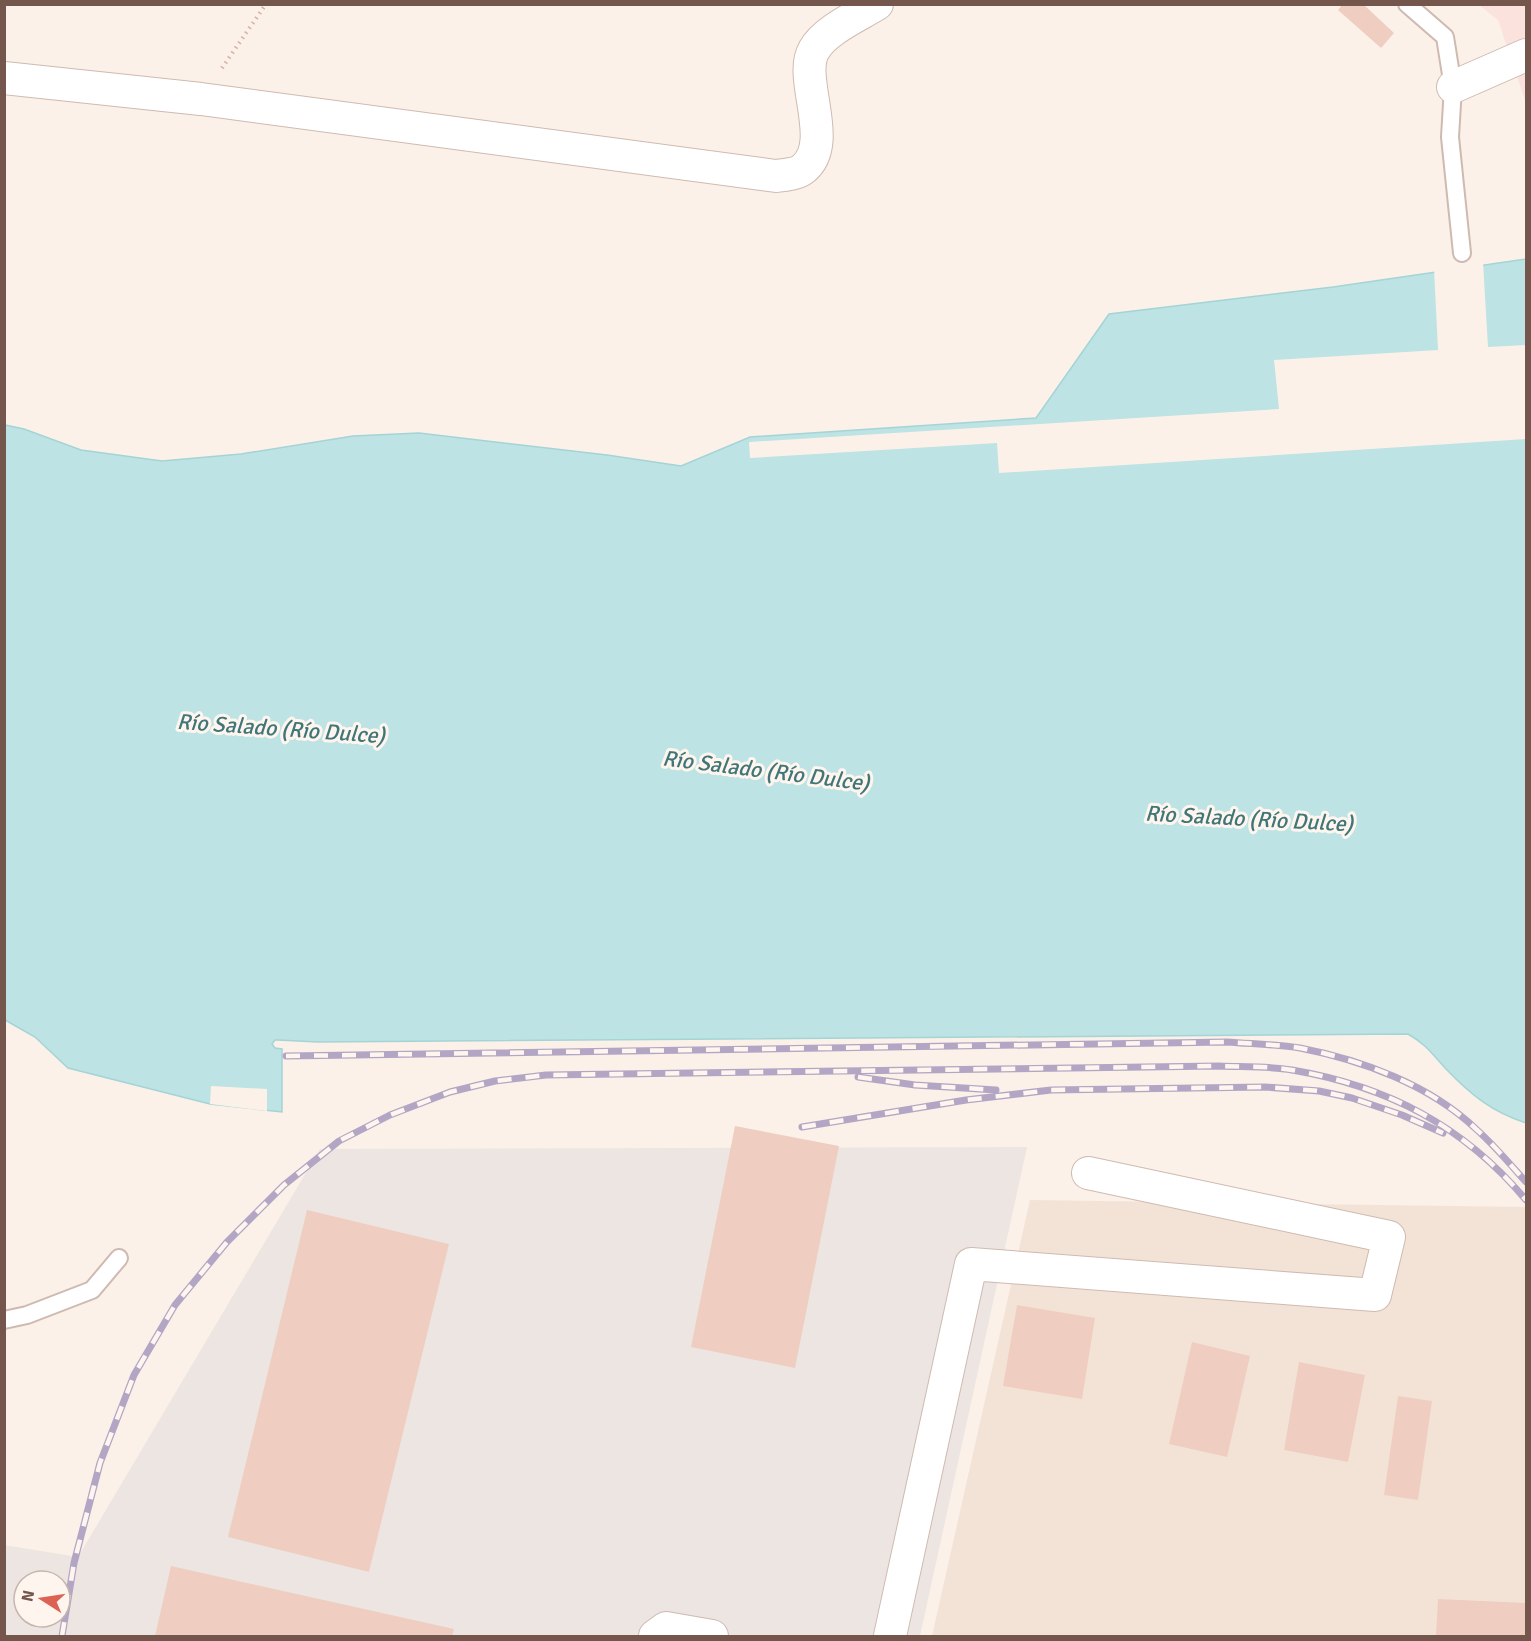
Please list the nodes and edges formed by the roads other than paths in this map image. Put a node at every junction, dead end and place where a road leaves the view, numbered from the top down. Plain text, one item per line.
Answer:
1 (877, 4) edge
2 (1407, 4) edge
3 (1527, 55) edge
4 (4, 78) edge
5 (1453, 87) junction
6 (1462, 253) dead end
7 (1089, 1173) dead end
8 (119, 1258) dead end
9 (4, 1320) edge
10 (655, 1636) edge
11 (712, 1636) edge
12 (890, 1636) edge

1 - 4 street
2 - 5 lane
3 - 5 street
5 - 6 lane
7 - 12 street
8 - 9 lane
10 - 11 street

